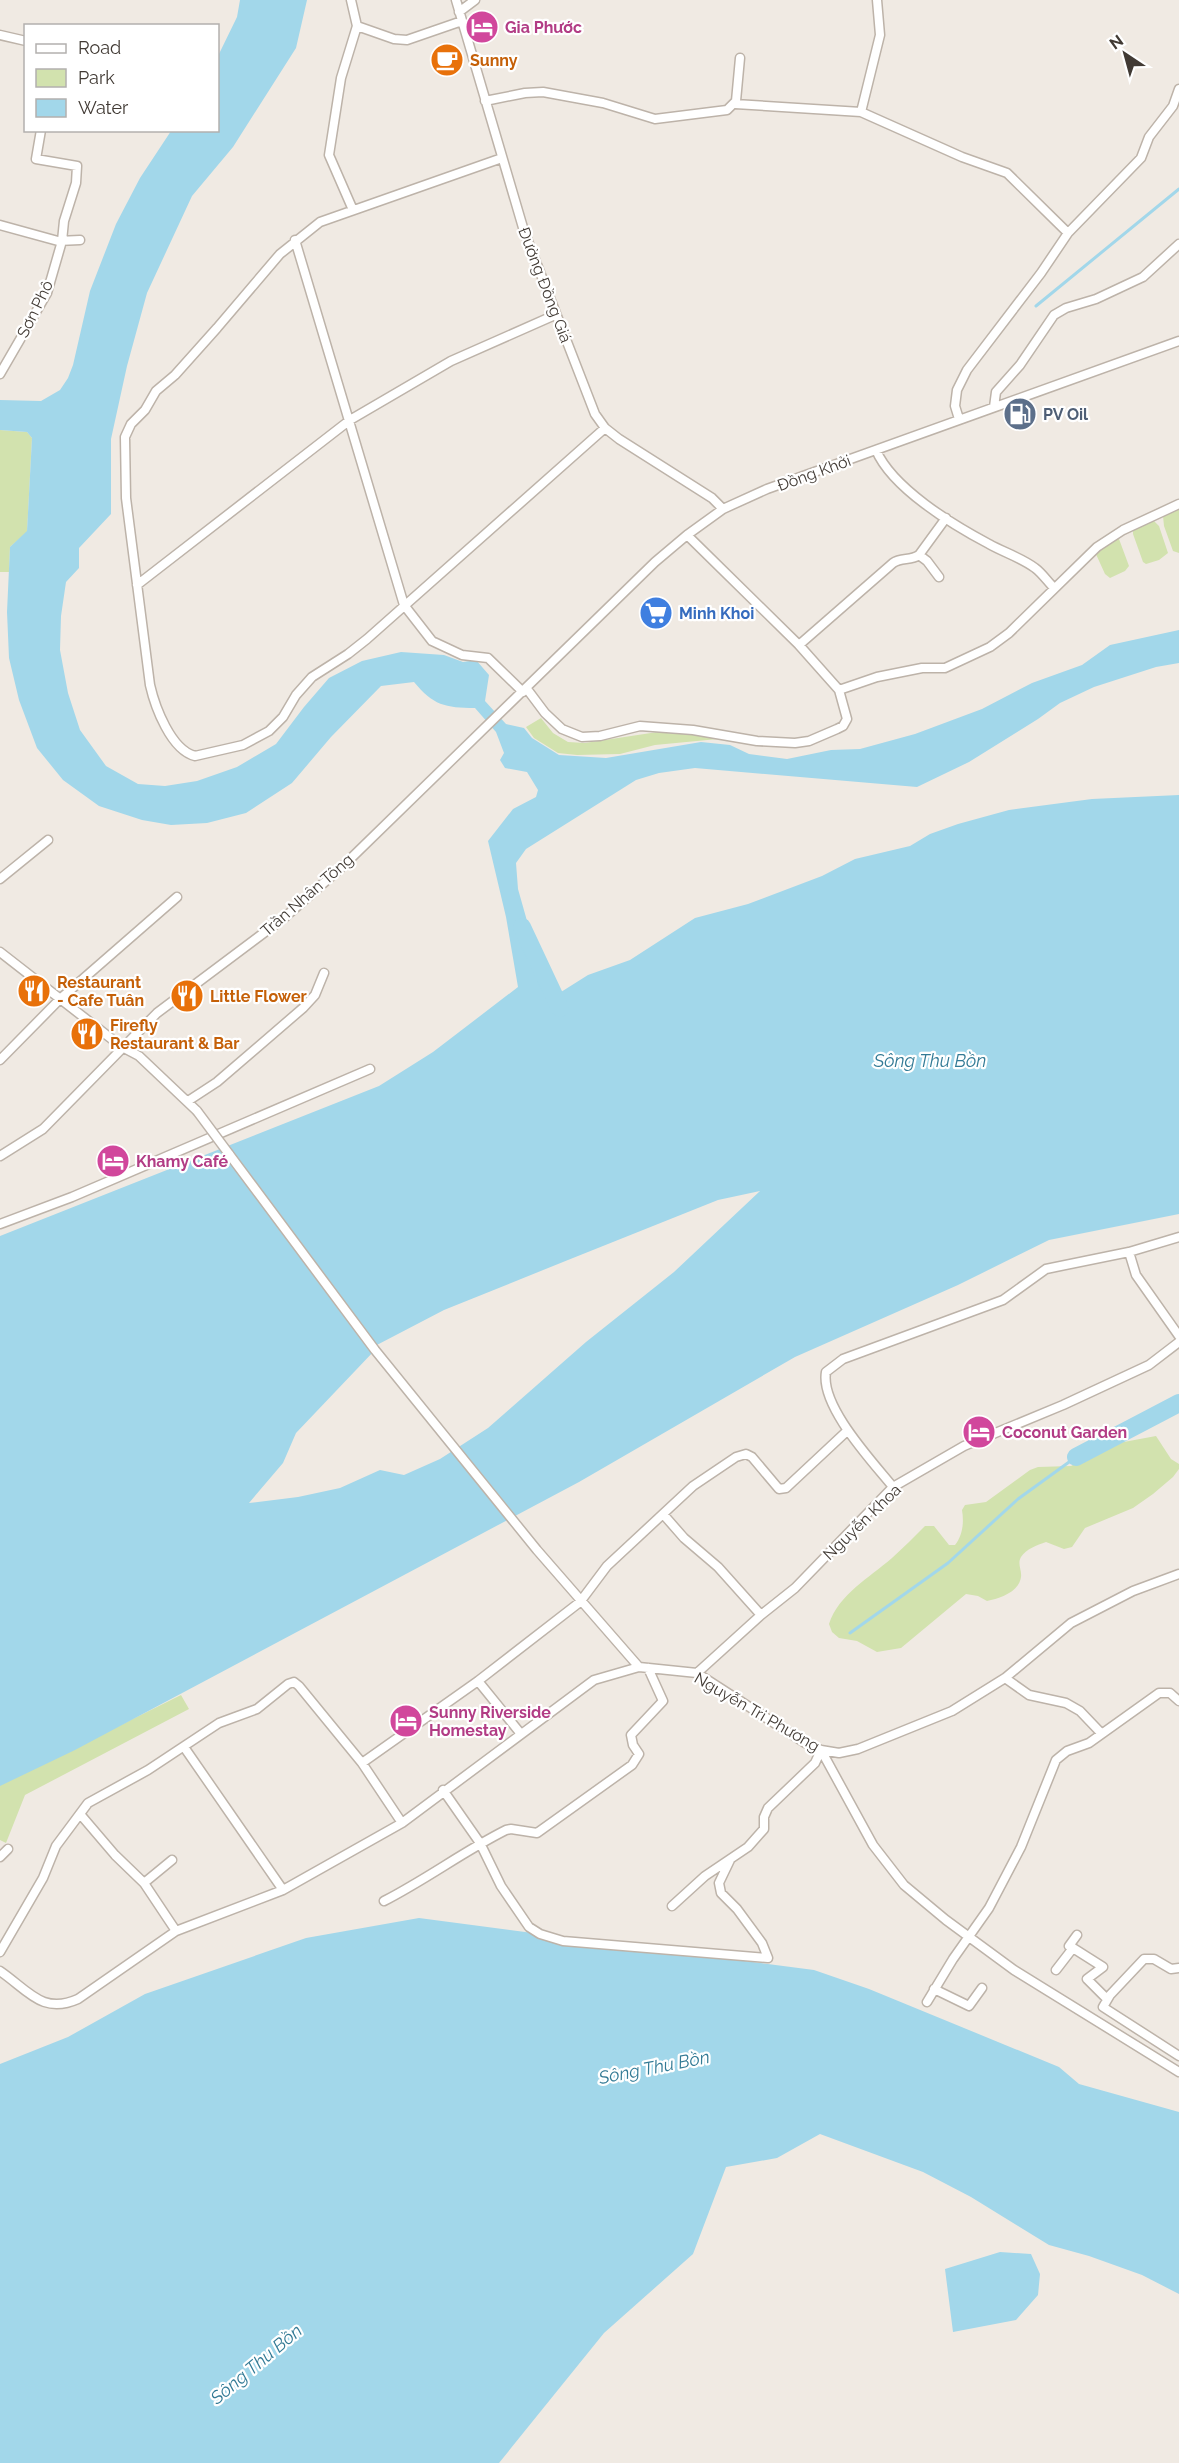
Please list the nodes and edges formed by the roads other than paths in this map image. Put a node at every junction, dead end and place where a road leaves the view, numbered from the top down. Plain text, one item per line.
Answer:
1 (351, 0) edge
2 (456, 0) edge
3 (475, 0) edge
4 (877, 0) edge
5 (461, 17) junction
6 (357, 26) junction
7 (0, 35) edge
8 (24, 41) edge
9 (740, 58) dead end
10 (1179, 89) edge
11 (485, 101) junction
12 (735, 104) junction
13 (861, 112) junction
14 (41, 132) edge
15 (502, 158) junction
16 (352, 210) junction
17 (0, 225) edge
18 (1068, 233) junction
19 (57, 240) junction
20 (80, 240) dead end
21 (295, 240) junction
22 (1179, 244) edge
23 (555, 315) junction
24 (1179, 341) edge
25 (0, 374) edge
26 (994, 407) junction
27 (959, 419) junction
28 (350, 420) junction
29 (605, 428) junction
30 (876, 450) junction
31 (1179, 504) edge
32 (723, 509) junction
33 (946, 518) junction
34 (687, 535) junction
35 (919, 555) junction
36 (939, 577) dead end
37 (136, 585) junction
38 (1054, 588) junction
39 (404, 605) junction
40 (799, 645) junction
41 (525, 690) junction
42 (839, 690) junction
43 (509, 705) joint
44 (48, 840) dead end
45 (0, 879) edge
46 (177, 897) dead end
47 (0, 952) edge
48 (324, 973) dead end
49 (60, 999) junction
50 (122, 1047) junction
51 (0, 1060) edge
52 (370, 1069) dead end
53 (188, 1101) junction
54 (0, 1156) edge
55 (0, 1224) edge
56 (1179, 1237) edge
57 (1129, 1252) junction
58 (1179, 1336) edge
59 (1179, 1342) edge
60 (847, 1431) junction
61 (893, 1487) junction
62 (663, 1514) junction
63 (1179, 1574) edge
64 (580, 1602) junction
65 (761, 1615) junction
66 (643, 1667) junction
67 (697, 1674) junction
68 (1005, 1678) junction
69 (478, 1682) junction
70 (1179, 1701) edge
71 (1101, 1733) junction
72 (521, 1734) junction
73 (184, 1747) junction
74 (821, 1750) junction
75 (362, 1763) junction
76 (444, 1790) junction
77 (80, 1814) junction
78 (402, 1823) junction
79 (480, 1843) junction
80 (8, 1849) dead end
81 (0, 1857) edge
82 (172, 1860) dead end
83 (730, 1860) junction
84 (144, 1883) junction
85 (283, 1890) junction
86 (384, 1901) dead end
87 (672, 1906) dead end
88 (176, 1931) junction
89 (1077, 1935) dead end
90 (968, 1937) junction
91 (1073, 1948) junction
92 (0, 1952) edge
93 (1179, 1968) edge
94 (1056, 1970) dead end
95 (0, 1971) edge
96 (982, 1988) dead end
97 (934, 1989) junction
98 (1107, 1999) junction
99 (927, 2002) dead end
100 (1179, 2056) edge
101 (1179, 2072) edge

1 - 6 street
2 - 5 street, Đường Đồng Giá
3 - 5 street
4 - 13 street
5 - 6 street
5 - 11 street, Đường Đồng Giá
6 - 16 street
7 - 8 street
9 - 12 street
10 - 18 street
11 - 12 street
11 - 15 street, Đường Đồng Giá
12 - 13 street
13 - 18 street
14 - 19 street, Sơn Phô
15 - 16 street
15 - 23 street, Đường Đồng Giá
16 - 21 street
17 - 19 street
18 - 27 street
19 - 20 street
19 - 25 street, Sơn Phô
21 - 28 street
21 - 37 street
22 - 26 street
23 - 28 street
23 - 29 street, Đường Đồng Giá
24 - 26 street, Đồng Khởi
26 - 27 street, Đồng Khởi
27 - 30 street, Đồng Khởi
28 - 37 street
28 - 39 street
29 - 32 street, Đường Đồng Giá
29 - 39 street
30 - 32 street, Đồng Khởi
30 - 33 street
31 - 38 street
32 - 34 street, Đồng Khởi
33 - 35 street
33 - 38 street
34 - 40 street
34 - 41 street, Đồng Khởi
35 - 36 street
35 - 40 street
37 - 39 street
38 - 42 street
39 - 41 street
40 - 42 street
41 - 42 street
41 - 43 street, Đồng Khởi
43 - 50 street, Trần Nhân Tông
44 - 45 street
46 - 49 street
47 - 49 street
48 - 53 street
49 - 50 street
49 - 51 street
50 - 53 street
50 - 54 street, Trần Nhân Tông
52 - 55 street
53 - 64 street, bridge
56 - 57 street
57 - 58 street
57 - 60 street
59 - 61 street, Nguyễn Khoa
60 - 61 street
60 - 62 street
61 - 65 street, Nguyễn Khoa
62 - 64 street
62 - 65 street
63 - 68 street, Nguyễn Tri Phương
64 - 66 street
64 - 69 street
65 - 67 street, Nguyễn Khoa
66 - 67 street, Nguyễn Tri Phương
66 - 72 street, Nguyễn Tri Phương
66 - 79 street
67 - 74 street, Nguyễn Tri Phương
68 - 71 street
68 - 74 street, Nguyễn Tri Phương
69 - 72 street
69 - 75 street
70 - 71 street
71 - 90 street
72 - 76 street, Nguyễn Tri Phương
73 - 75 street
73 - 77 street
73 - 85 street
74 - 83 street
74 - 90 street
75 - 78 street
76 - 78 street, Nguyễn Tri Phương
76 - 79 street
77 - 84 street
77 - 92 street
78 - 85 street, Nguyễn Tri Phương
79 - 83 street
79 - 86 street
80 - 81 street
82 - 84 street
83 - 87 street
84 - 88 street
85 - 88 street, Nguyễn Tri Phương
88 - 95 street, Nguyễn Tri Phương
89 - 91 street
90 - 97 street
90 - 101 street
91 - 94 street
91 - 98 street
93 - 98 street
96 - 97 street
97 - 99 street
98 - 100 street

